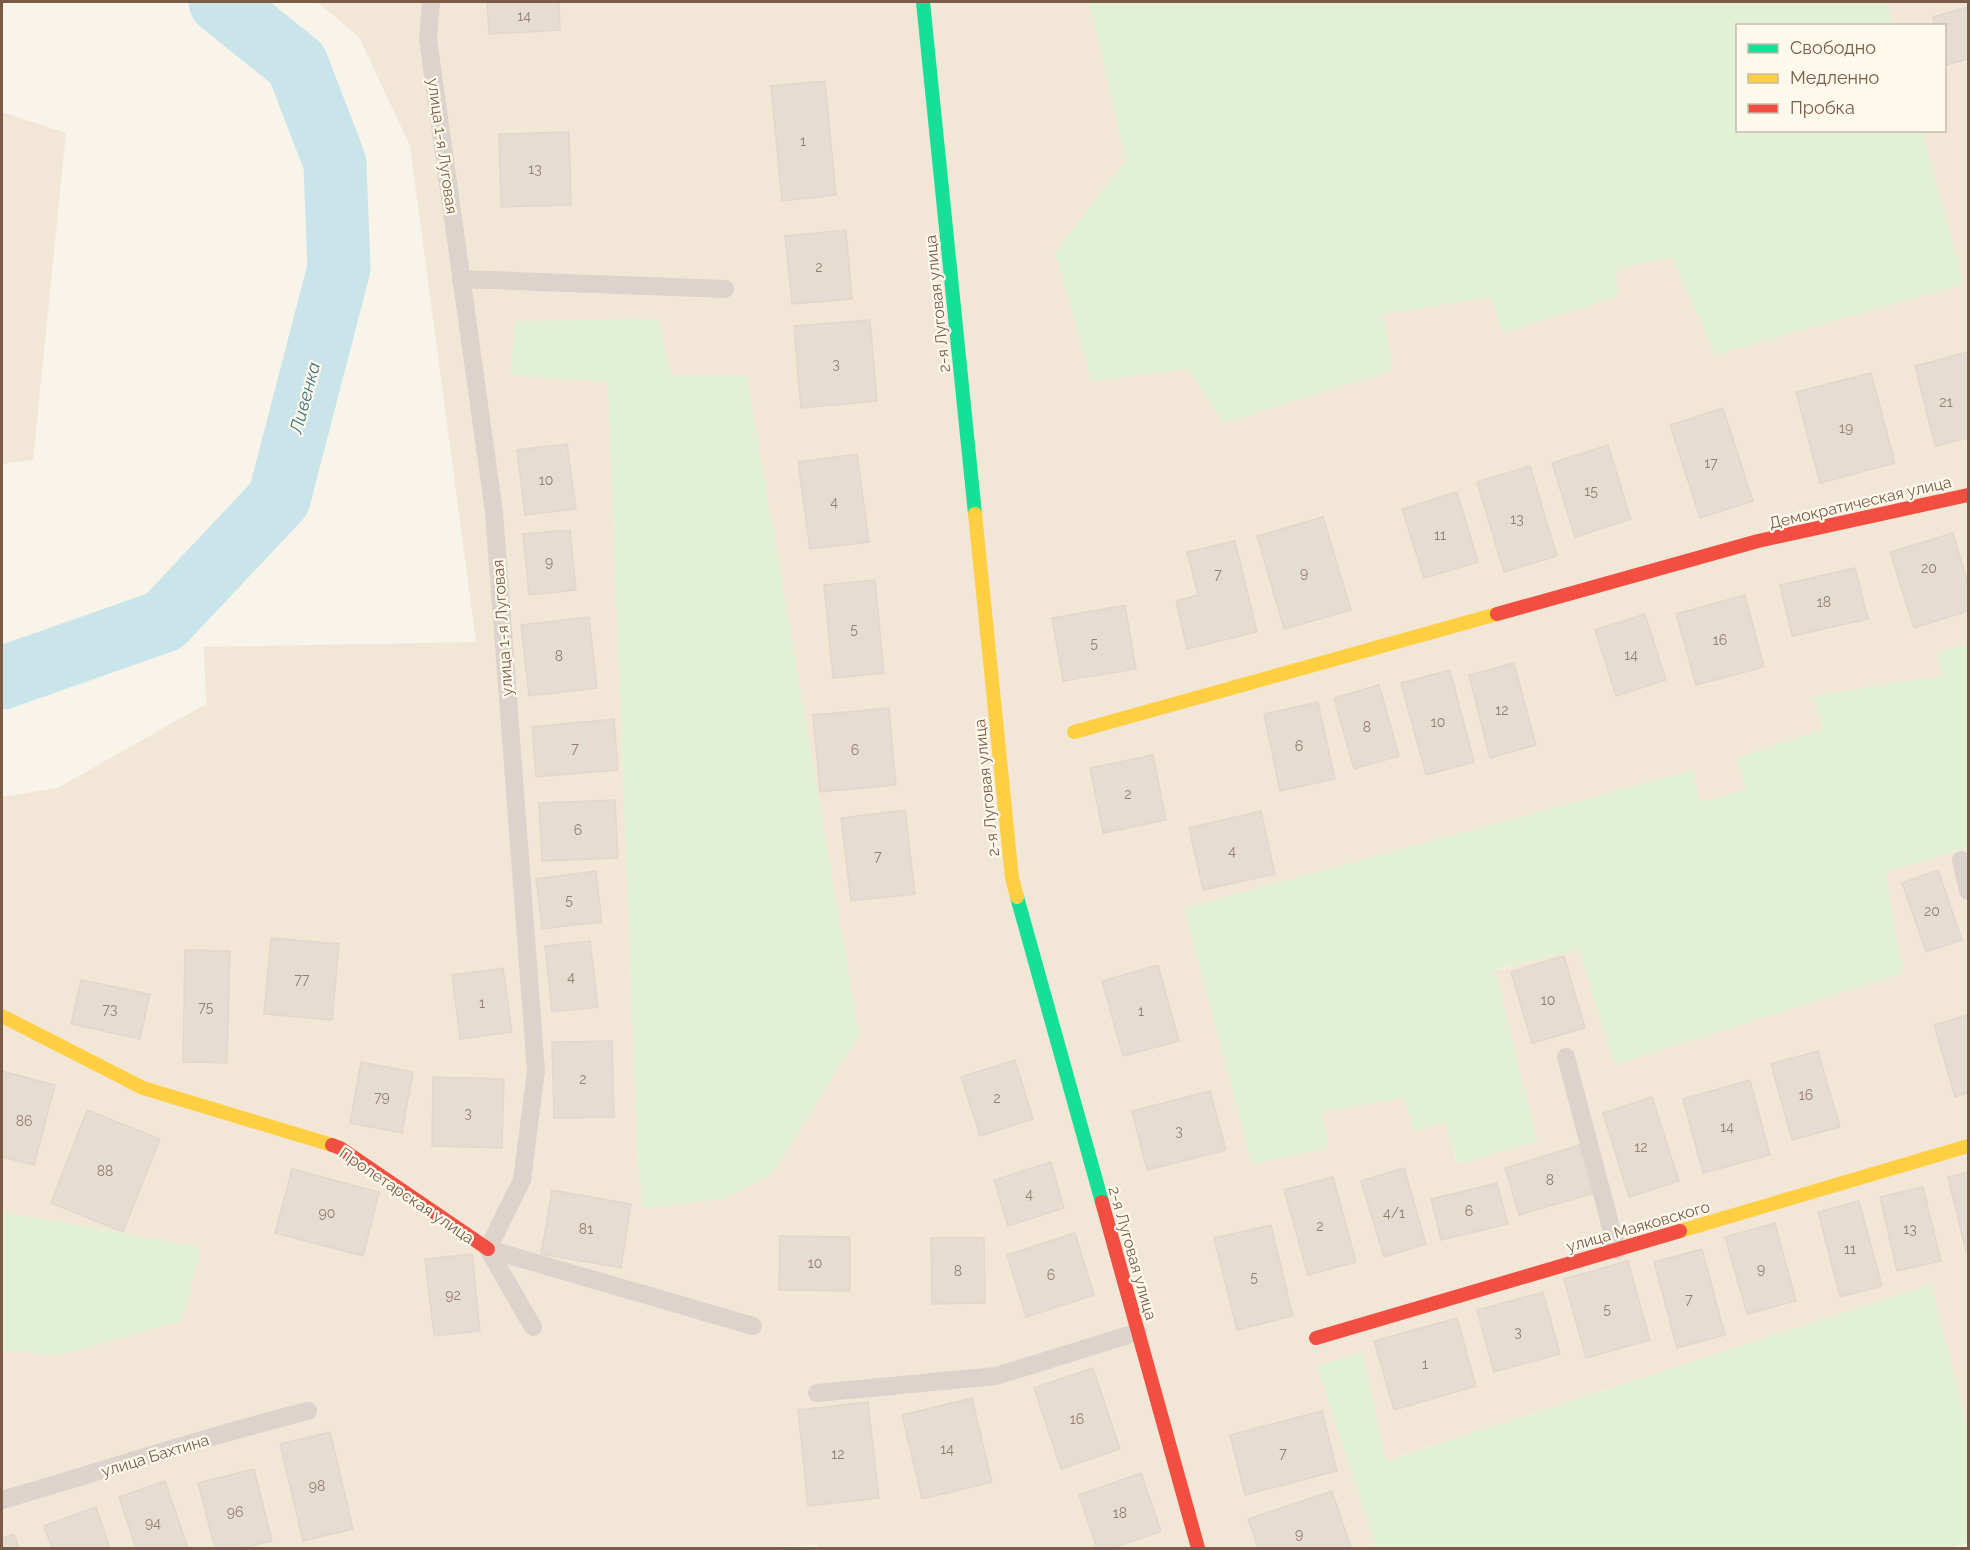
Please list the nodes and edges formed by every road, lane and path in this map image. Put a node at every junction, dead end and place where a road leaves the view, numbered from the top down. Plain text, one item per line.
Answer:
1 (431, 2) edge
2 (923, 2) edge
3 (461, 279) junction
4 (725, 289) dead end
5 (1968, 495) edge
6 (1074, 732) dead end
7 (1961, 860) dead end
8 (1968, 891) edge
9 (2, 1016) edge
10 (1566, 1057) dead end
11 (1968, 1146) edge
12 (488, 1249) junction
13 (1617, 1250) junction
14 (753, 1326) dead end
15 (533, 1327) dead end
16 (1138, 1332) junction
17 (1316, 1338) dead end
18 (816, 1393) dead end
19 (308, 1411) dead end
20 (2, 1500) edge
21 (1198, 1548) edge

1 - 3 lane, улица 1-я Луговая
2 - 16 street, 2-я Луговая улица
3 - 4 lane
3 - 12 lane, улица 1-я Луговая
5 - 6 street, Демократическая улица
7 - 8 lane
9 - 12 street, Пролетарская улица
10 - 13 lane
11 - 13 street, улица Маяковского
12 - 14 lane, Пролетарская улица
12 - 15 lane
13 - 17 street, улица Маяковского
16 - 18 lane
16 - 21 street, 2-я Луговая улица
19 - 20 lane, улица Бахтина

